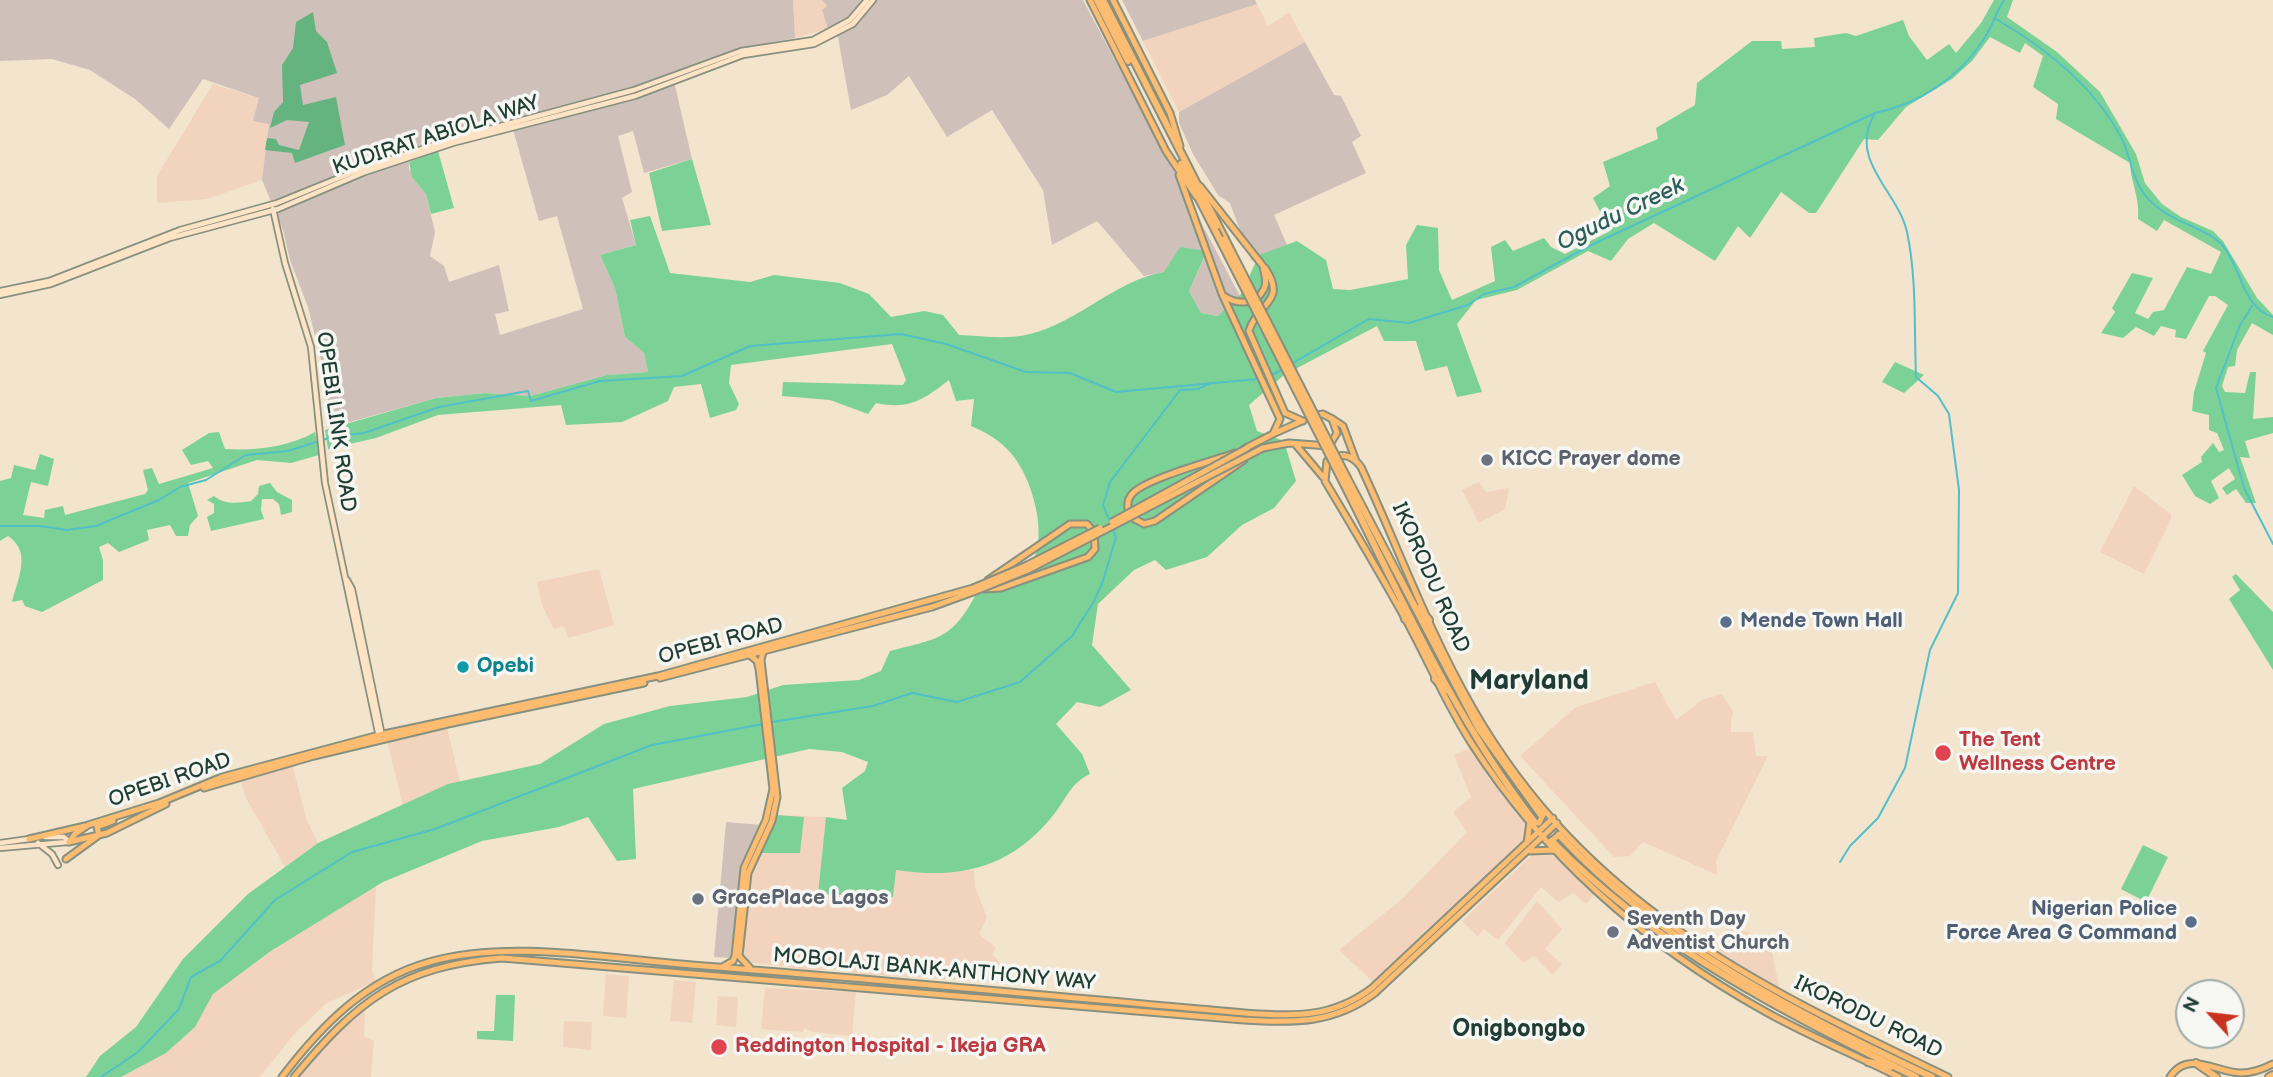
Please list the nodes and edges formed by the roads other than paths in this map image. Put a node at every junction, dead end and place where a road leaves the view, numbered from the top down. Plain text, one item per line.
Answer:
1 (867, 0) edge
2 (873, 0) edge
3 (1090, 0) edge
4 (1097, 0) edge
5 (1103, 0) edge
6 (1113, 0) edge
7 (697, 71) junction
8 (1189, 170) junction
9 (1179, 175) junction
10 (1196, 196) junction
11 (275, 207) junction
12 (1217, 229) junction
13 (1263, 266) junction
14 (0, 293) edge
15 (1222, 294) junction
16 (1331, 418) junction
17 (1303, 421) junction
18 (1275, 431) junction
19 (1296, 445) junction
20 (1247, 448) junction
21 (1249, 456) junction
22 (1356, 461) junction
23 (1324, 479) junction
24 (1345, 480) junction
25 (1128, 513) junction
26 (983, 587) junction
27 (975, 589) junction
28 (1399, 592) junction
29 (1411, 599) junction
30 (1405, 619) junction
31 (1429, 620) junction
32 (763, 652) junction
33 (748, 656) junction
34 (1450, 666) junction
35 (689, 669) junction
36 (761, 669) junction
37 (1435, 679) junction
38 (1452, 681) junction
39 (1451, 694) junction
40 (380, 733) junction
41 (368, 737) junction
42 (774, 778) junction
43 (1543, 811) junction
44 (118, 817) junction
45 (1555, 820) junction
46 (1532, 821) junction
47 (88, 825) junction
48 (1567, 834) junction
49 (99, 835) junction
50 (1540, 835) junction
51 (1559, 835) tunnel mouth
52 (29, 839) junction
53 (1552, 841) tunnel mouth
54 (69, 842) junction
55 (38, 843) junction
56 (0, 845) edge
57 (1526, 845) junction
58 (1554, 850) junction
59 (1527, 852) junction
60 (66, 859) dead end
61 (58, 865) dead end
62 (1404, 963) junction
63 (720, 967) junction
64 (753, 970) junction
65 (815, 974) junction
66 (830, 976) junction
67 (814, 983) junction
68 (830, 984) junction
69 (1244, 1016) junction
70 (1869, 1047) junction
71 (1893, 1052) junction
72 (1868, 1062) joint
73 (293, 1063) junction
74 (2196, 1063) junction
75 (2273, 1064) edge
76 (301, 1069) junction
77 (1900, 1073) edge
78 (283, 1077) edge
79 (293, 1077) edge
80 (1916, 1077) edge
81 (1932, 1077) edge
82 (1948, 1077) edge
83 (2170, 1077) edge
84 (2216, 1077) edge

1 - 7 main road, KUDIRAT ABIOLA WAY
2 - 7 main road, KUDIRAT ABIOLA WAY
3 - 9 main road, IKORODU ROAD
4 - 10 highway, IKORODU ROAD
5 - 8 highway, IKORODU ROAD
6 - 8 main road, IKORODU ROAD
7 - 11 main road, KUDIRAT ABIOLA WAY
8 - 12 highway, IKORODU ROAD
8 - 13 main road
9 - 10 main road, IKORODU ROAD
9 - 15 main road
10 - 12 highway, IKORODU ROAD
11 - 14 main road, KUDIRAT ABIOLA WAY
11 - 40 main road, OPEBI LINK ROAD
12 - 24 highway, IKORODU ROAD, bridge
13 - 15 main road
13 - 17 main road
15 - 18 main road
16 - 17 main road
16 - 19 main road
16 - 22 main road, IKORODU ROAD
17 - 18 main road
18 - 20 main road
19 - 21 main road, bridge
19 - 23 main road, IKORODU ROAD
20 - 25 main road, bridge
20 - 25 main road, bridge
21 - 25 main road, bridge
21 - 26 main road, bridge
22 - 23 main road
22 - 31 main road, IKORODU ROAD
23 - 30 main road, IKORODU ROAD
24 - 28 highway, IKORODU ROAD
24 - 29 highway, IKORODU ROAD
25 - 26 main road, bridge
26 - 26 main road, bridge
26 - 27 main road, bridge
27 - 32 main road, OPEBI ROAD
27 - 35 main road, OPEBI ROAD
28 - 30 highway
28 - 39 highway, IKORODU ROAD
29 - 31 highway
29 - 38 highway, IKORODU ROAD
30 - 37 main road, IKORODU ROAD
31 - 34 main road, IKORODU ROAD
32 - 33 main road, OPEBI ROAD
32 - 36 main road
33 - 35 main road, OPEBI ROAD
33 - 36 main road
34 - 38 highway
34 - 43 main road, IKORODU ROAD
35 - 40 main road, OPEBI ROAD
35 - 40 main road, OPEBI ROAD
36 - 42 main road
37 - 39 highway
37 - 46 main road, IKORODU ROAD
38 - 43 highway, IKORODU ROAD
39 - 46 highway, IKORODU ROAD
40 - 41 main road, OPEBI ROAD
40 - 41 main road
40 - 49 main road, OPEBI ROAD
41 - 44 main road, OPEBI ROAD
42 - 63 main road
42 - 64 main road
43 - 45 main road, IKORODU ROAD
43 - 46 main road
44 - 47 main road, OPEBI ROAD
44 - 49 main road
45 - 48 main road, IKORODU ROAD
45 - 50 main road, MOBOLAJI BANK-ANTHONY WAY
46 - 50 main road, IKORODU ROAD
46 - 57 main road
47 - 52 main road
47 - 54 main road, OPEBI ROAD
48 - 58 main road
48 - 71 main road, IKORODU ROAD
49 - 54 main road, OPEBI ROAD
49 - 60 main road
50 - 57 main road, MOBOLAJI BANK-ANTHONY WAY
50 - 58 main road, IKORODU ROAD
50 - 59 main road, MOBOLAJI BANK-ANTHONY WAY
51 - 70 highway, IKORODU ROAD
52 - 54 main road
52 - 56 main road
53 - 77 highway, IKORODU ROAD
54 - 55 main road
55 - 56 main road
55 - 61 main road
57 - 62 main road, MOBOLAJI BANK-ANTHONY WAY
58 - 59 main road
58 - 72 main road, IKORODU ROAD
59 - 62 main road, MOBOLAJI BANK-ANTHONY WAY
62 - 69 main road, MOBOLAJI BANK-ANTHONY WAY
63 - 64 main road, MOBOLAJI BANK-ANTHONY WAY
63 - 73 main road, MOBOLAJI BANK-ANTHONY WAY
64 - 65 main road, MOBOLAJI BANK-ANTHONY WAY
65 - 66 main road, MOBOLAJI BANK-ANTHONY WAY
65 - 67 main road
66 - 68 main road
66 - 69 main road, MOBOLAJI BANK-ANTHONY WAY
67 - 68 main road, MOBOLAJI BANK-ANTHONY WAY
67 - 76 main road, MOBOLAJI BANK-ANTHONY WAY
68 - 69 main road, MOBOLAJI BANK-ANTHONY WAY
70 - 71 highway
70 - 81 highway, IKORODU ROAD
71 - 82 main road, IKORODU ROAD
72 - 77 highway
73 - 76 main road
73 - 78 main road, MOBOLAJI BANK-ANTHONY WAY
74 - 75 main road
74 - 83 main road
74 - 84 highway
76 - 79 main road, MOBOLAJI BANK-ANTHONY WAY
77 - 80 highway, IKORODU ROAD
78 - 79 main road

